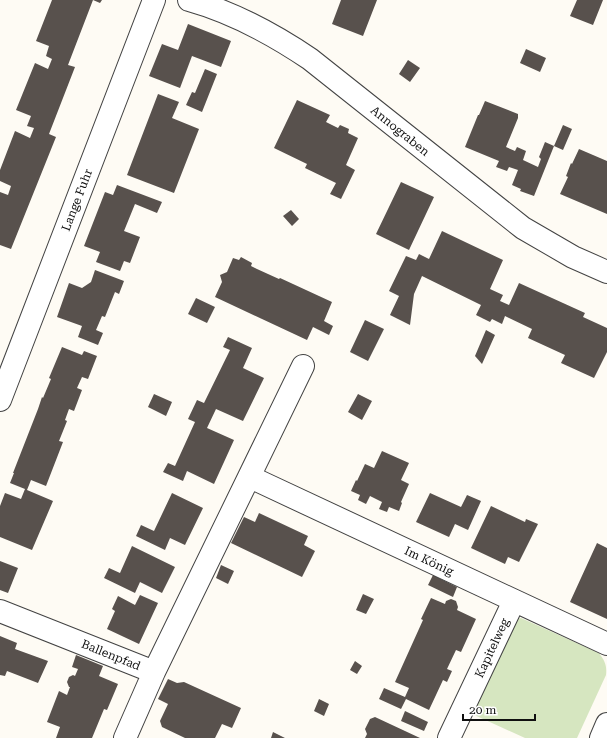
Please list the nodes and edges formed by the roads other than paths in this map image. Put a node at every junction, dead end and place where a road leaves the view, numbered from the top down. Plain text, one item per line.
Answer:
1 (154, 0) edge
2 (189, 0) edge
3 (607, 272) edge
4 (303, 366) dead end
5 (0, 400) edge
6 (250, 477) junction
7 (514, 601) junction
8 (0, 611) edge
9 (607, 644) edge
10 (154, 672) junction
11 (607, 724) edge
12 (125, 738) edge
13 (449, 738) edge
14 (601, 738) edge

1 - 5 street, Lange Fuhr
2 - 3 street, Annograben
4 - 6 street
6 - 7 street, Im König
6 - 10 street
7 - 9 street, Im König
7 - 13 street, Kapitelweg
8 - 10 street, Ballenpfad
10 - 12 street, Ballenpfad
11 - 14 street

